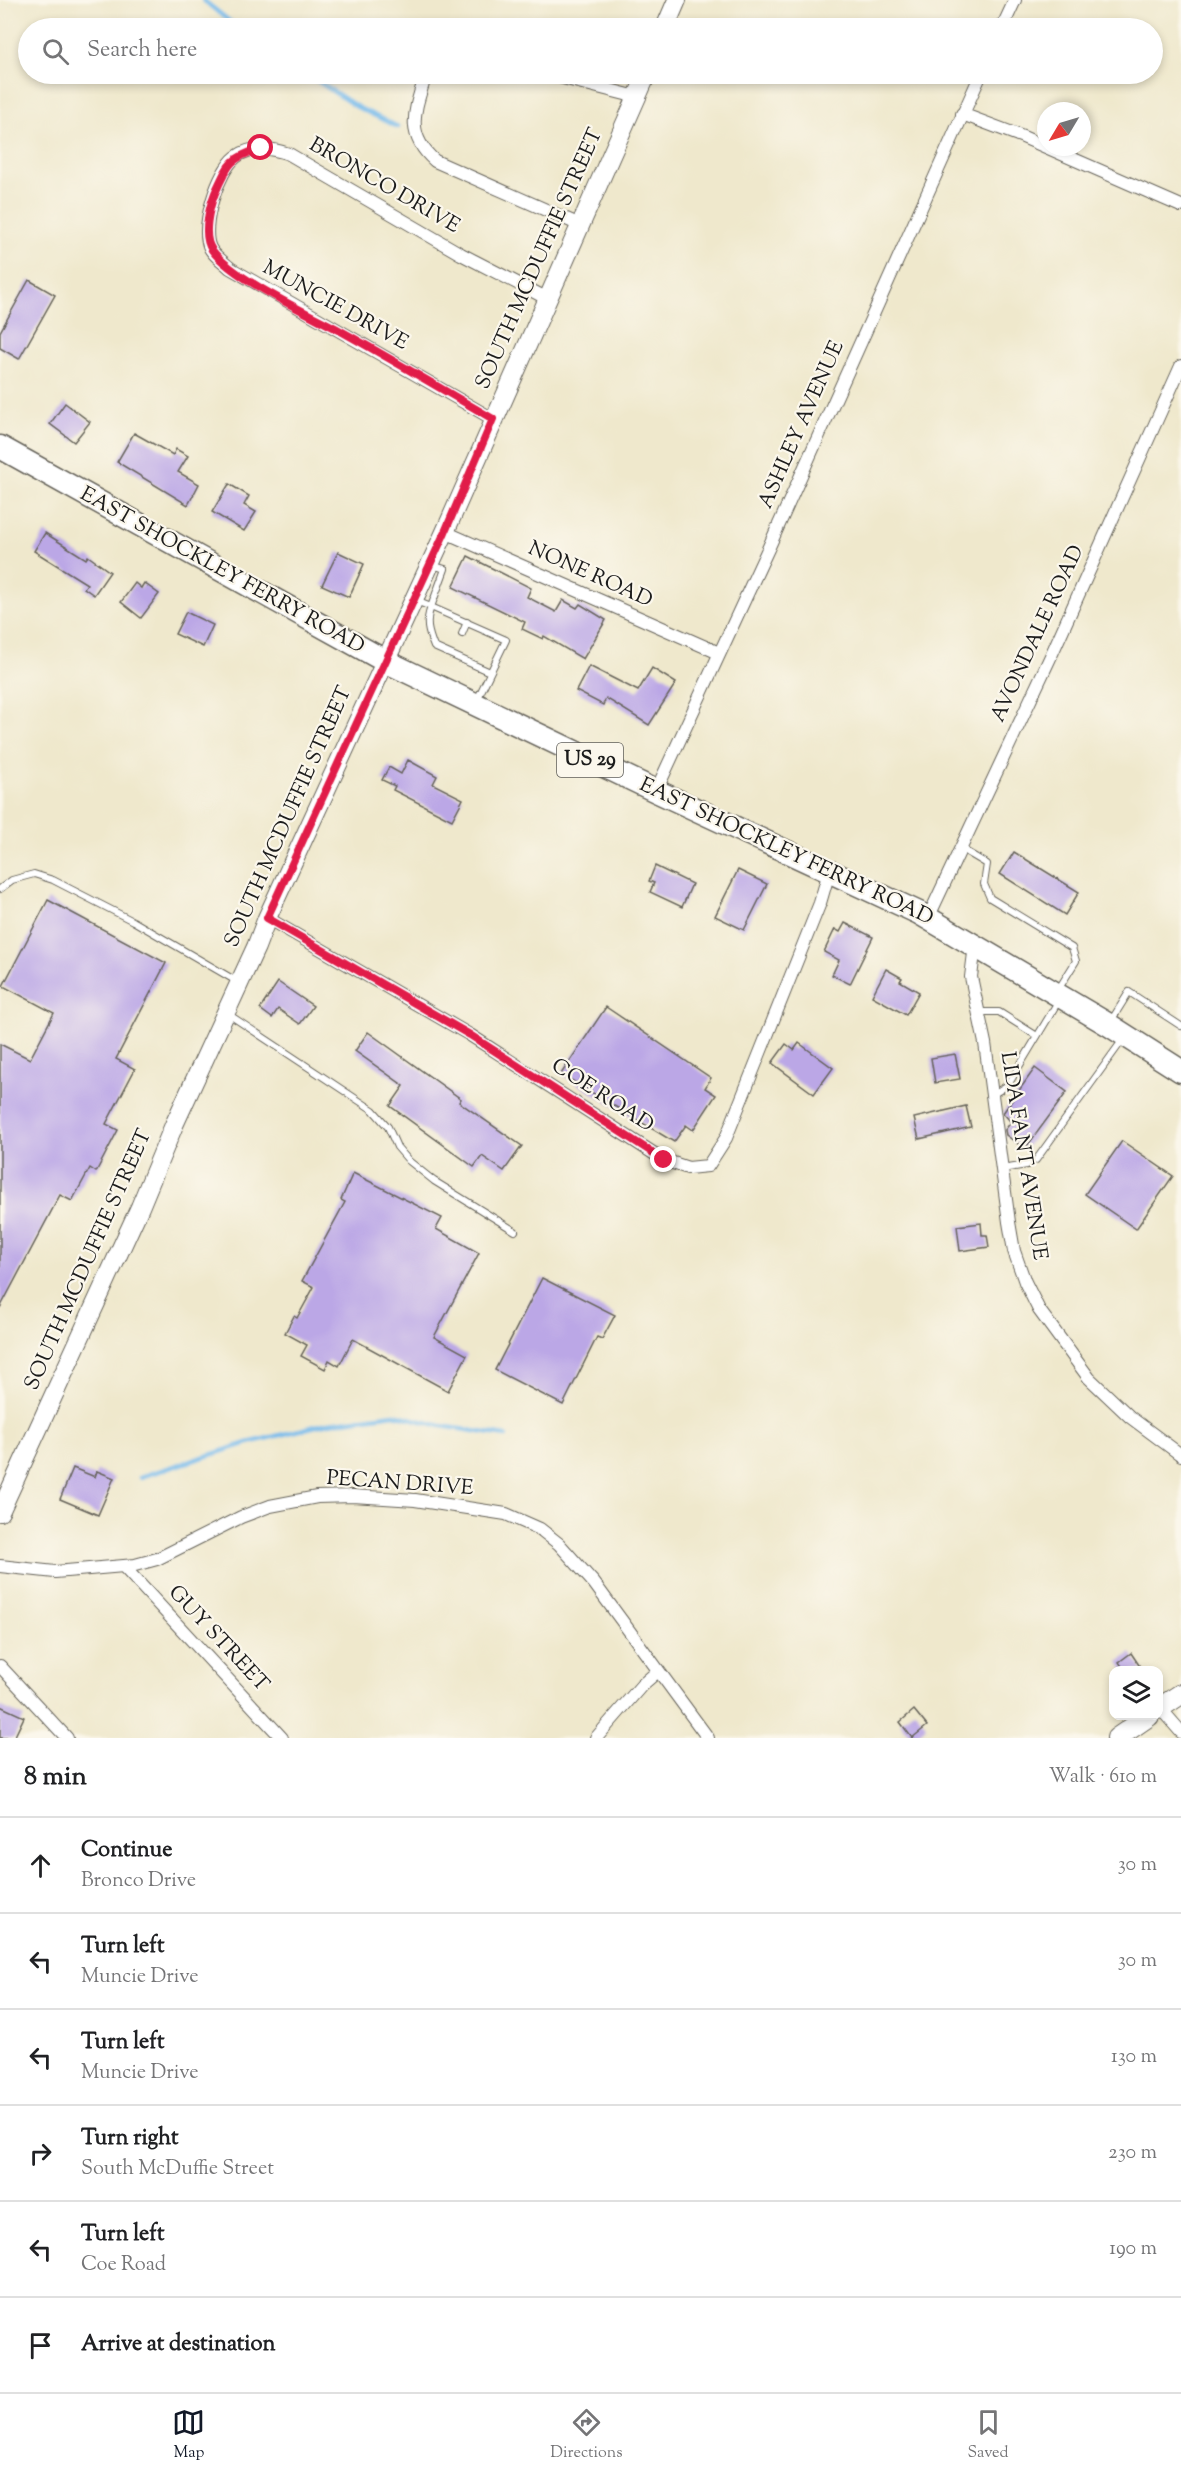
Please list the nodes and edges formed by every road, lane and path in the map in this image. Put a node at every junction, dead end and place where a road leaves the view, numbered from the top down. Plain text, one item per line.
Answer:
1 (677, 0) edge
2 (1015, 0) edge
3 (669, 18) edge
4 (1007, 18) edge
5 (423, 84) edge
6 (586, 84) edge
7 (643, 84) edge
8 (976, 84) edge
9 (637, 97) junction
10 (962, 114) junction
11 (1181, 206) edge
12 (580, 225) junction
13 (207, 229) joint
14 (546, 298) junction
15 (1181, 366) edge
16 (493, 419) junction
17 (0, 447) edge
18 (445, 532) junction
19 (430, 564) junction
20 (413, 599) junction
21 (431, 607) junction
22 (467, 622) junction
23 (462, 634) dead end
24 (719, 653) junction
25 (385, 661) junction
26 (490, 672) junction
27 (475, 705) junction
28 (656, 791) junction
29 (960, 848) junction
30 (829, 872) junction
31 (0, 889) edge
32 (267, 918) junction
33 (928, 918) junction
34 (975, 945) junction
35 (239, 982) junction
36 (1059, 995) junction
37 (225, 1012) junction
38 (978, 1012) junction
39 (1181, 1026) edge
40 (1117, 1030) junction
41 (1038, 1036) junction
42 (1181, 1071) edge
43 (991, 1096) junction
44 (1001, 1169) junction
45 (515, 1231) dead end
46 (1181, 1455) edge
47 (0, 1512) edge
48 (0, 1566) edge
49 (124, 1567) junction
50 (0, 1666) edge
51 (658, 1671) junction
52 (1181, 1694) edge
53 (1163, 1706) edge
54 (1163, 1717) edge
55 (1143, 1720) edge
56 (1181, 1732) edge
57 (67, 1738) edge
58 (282, 1738) edge
59 (596, 1738) edge
60 (708, 1738) edge
61 (1117, 1738) edge

1 - 3 street
2 - 4 street
5 - 12 street
6 - 9 street
7 - 9 street, SOUTH MCDUFFIE STREET
8 - 10 street, ASHLEY AVENUE
9 - 12 street, SOUTH MCDUFFIE STREET
10 - 11 street
10 - 24 street, ASHLEY AVENUE
12 - 14 street, SOUTH MCDUFFIE STREET
13 - 14 street, BRONCO DRIVE
13 - 16 street, MUNCIE DRIVE
14 - 16 street, SOUTH MCDUFFIE STREET
15 - 29 street, AVONDALE ROAD
16 - 18 street, SOUTH MCDUFFIE STREET
17 - 25 highway, EAST SHOCKLEY FERRY ROAD / US 29
18 - 19 street, SOUTH MCDUFFIE STREET
18 - 24 street, NONE ROAD
19 - 20 street, SOUTH MCDUFFIE STREET
19 - 21 lane
20 - 21 lane
20 - 25 street, SOUTH MCDUFFIE STREET
21 - 22 lane
21 - 26 lane
22 - 23 lane
22 - 26 lane
24 - 28 street, ASHLEY AVENUE
25 - 27 highway, EAST SHOCKLEY FERRY ROAD / US 29
25 - 32 street, SOUTH MCDUFFIE STREET
26 - 27 lane
27 - 28 highway, EAST SHOCKLEY FERRY ROAD / US 29
28 - 30 highway, EAST SHOCKLEY FERRY ROAD / US 29
29 - 33 street, AVONDALE ROAD
29 - 36 lane
30 - 32 street, COE ROAD
30 - 33 highway, EAST SHOCKLEY FERRY ROAD / US 29
31 - 35 lane
32 - 35 street, SOUTH MCDUFFIE STREET
33 - 34 highway, EAST SHOCKLEY FERRY ROAD / US 29
34 - 36 highway, EAST SHOCKLEY FERRY ROAD / US 29
34 - 38 street, LIDA FANT AVENUE
35 - 37 street, SOUTH MCDUFFIE STREET
36 - 40 highway, EAST SHOCKLEY FERRY ROAD / US 29
36 - 41 lane
37 - 45 lane
37 - 47 street, SOUTH MCDUFFIE STREET
38 - 41 lane
38 - 43 street, LIDA FANT AVENUE
39 - 40 lane
40 - 42 highway, EAST SHOCKLEY FERRY ROAD / US 29
40 - 44 lane
41 - 43 lane
43 - 44 street, LIDA FANT AVENUE
44 - 46 street, LIDA FANT AVENUE
48 - 49 street, PECAN DRIVE
49 - 51 street, PECAN DRIVE
49 - 58 street, GUY STREET
50 - 57 street
51 - 59 street
51 - 60 street, PECAN DRIVE
52 - 53 main road
54 - 56 street
55 - 61 main road

